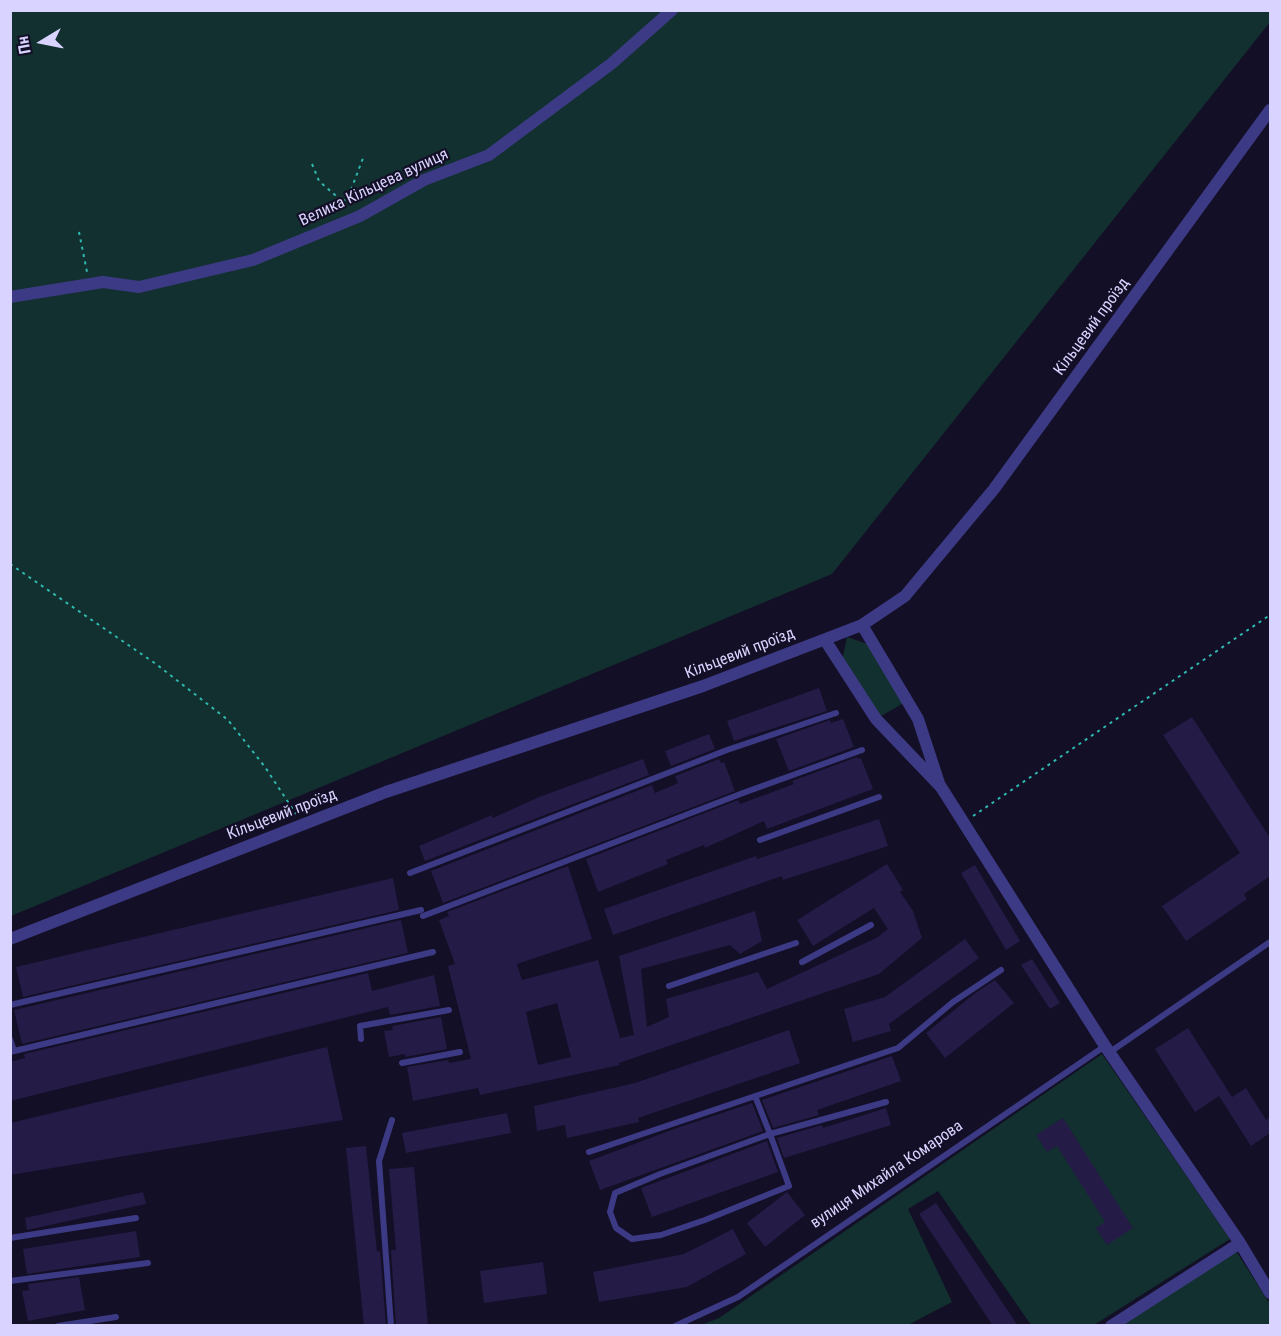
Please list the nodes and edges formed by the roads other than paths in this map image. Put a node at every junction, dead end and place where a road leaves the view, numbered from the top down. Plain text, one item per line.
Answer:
1 (672, 10) edge
2 (1270, 110) edge
3 (10, 297) edge
4 (862, 625) junction
5 (825, 640) junction
6 (836, 713) dead end
7 (862, 750) dead end
8 (941, 787) junction
9 (879, 797) dead end
10 (760, 840) dead end
11 (410, 873) dead end
12 (871, 925) dead end
13 (10, 939) edge
14 (1270, 942) edge
15 (796, 943) dead end
16 (433, 952) dead end
17 (802, 962) dead end
18 (1001, 970) dead end
19 (669, 986) dead end
20 (10, 1005) edge
21 (448, 1010) dead end
22 (10, 1039) edge
23 (361, 1039) dead end
24 (1107, 1049) junction
25 (12, 1051) edge
26 (460, 1052) dead end
27 (402, 1063) dead end
28 (755, 1096) junction
29 (886, 1102) dead end
30 (392, 1120) dead end
31 (770, 1134) junction
32 (589, 1152) dead end
33 (136, 1218) dead end
34 (10, 1238) edge
35 (1240, 1243) junction
36 (148, 1263) dead end
37 (10, 1281) edge
38 (1270, 1293) edge
39 (116, 1317) dead end
40 (58, 1326) edge
41 (391, 1326) edge
42 (675, 1326) edge
43 (1112, 1326) edge

1 - 3 street, Велика Кільцева вулиця
2 - 4 street, Кільцевий проїзд
4 - 5 street, Кільцевий проїзд
4 - 8 street
5 - 8 street
5 - 13 street, Кільцевий проїзд
6 - 11 lane
7 - 20 lane
8 - 24 street
9 - 10 lane
12 - 17 lane
14 - 24 lane, вулиця Михайла Комарова
15 - 19 lane
16 - 25 lane
18 - 28 lane
21 - 23 lane
22 - 25 lane
24 - 35 street
24 - 42 lane, вулиця Михайла Комарова
26 - 27 lane
28 - 31 lane
28 - 32 lane
29 - 31 lane
30 - 41 lane
31 - 31 lane
33 - 34 lane
35 - 38 street
35 - 43 street
36 - 37 lane
39 - 40 lane

